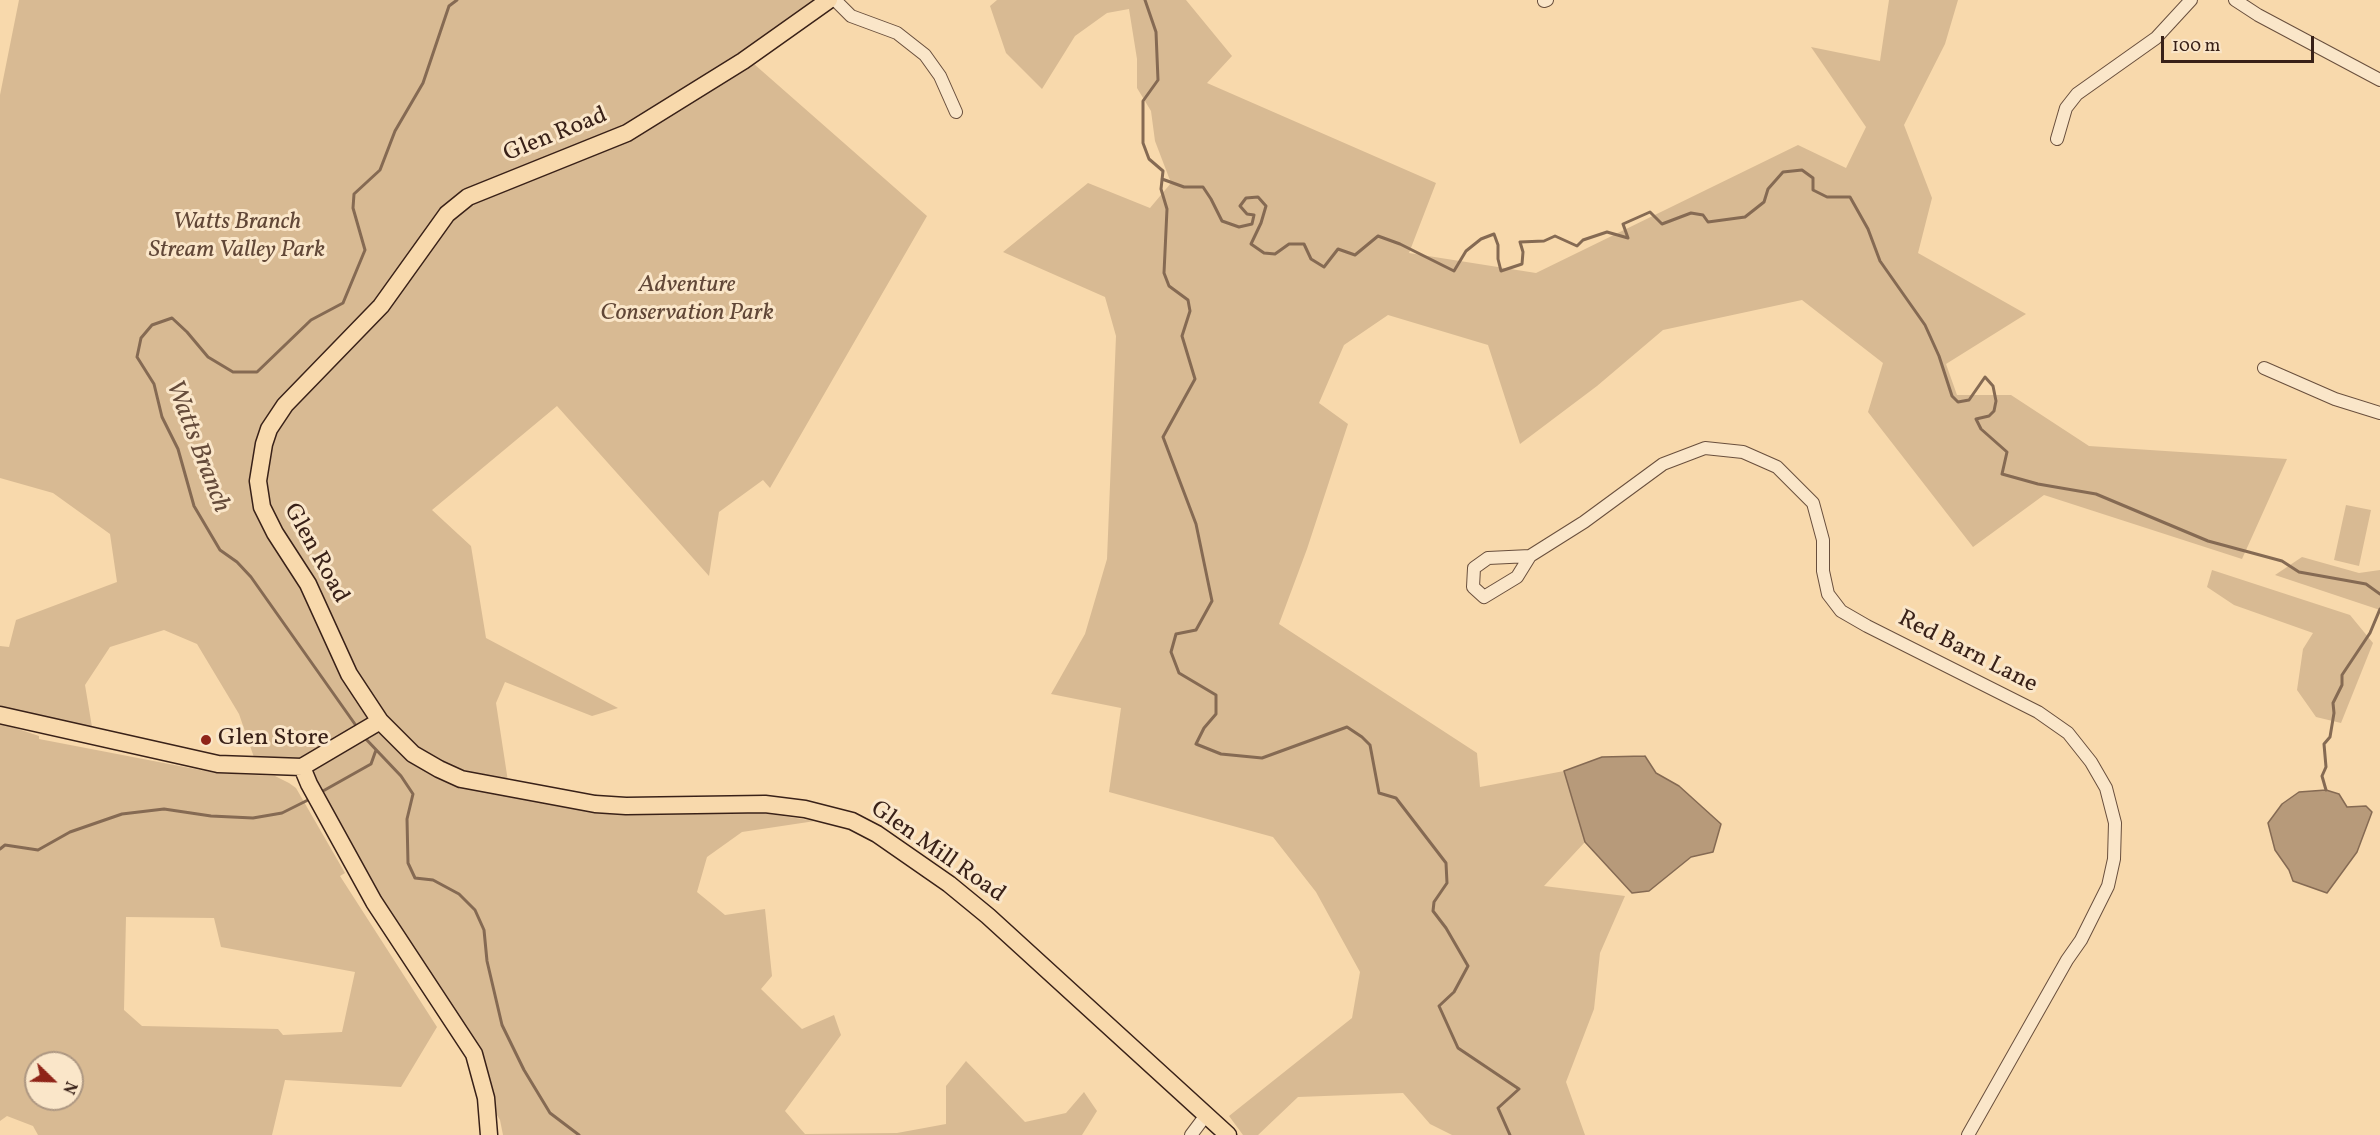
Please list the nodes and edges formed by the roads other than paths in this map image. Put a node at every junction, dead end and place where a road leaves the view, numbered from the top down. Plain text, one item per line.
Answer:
1 (829, 0) edge
2 (835, 0) edge
3 (2192, 0) edge
4 (2235, 0) edge
5 (2380, 80) edge
6 (956, 112) dead end
7 (2057, 139) dead end
8 (2264, 368) dead end
9 (2380, 413) edge
10 (1530, 556) junction
11 (0, 715) edge
12 (374, 725) junction
13 (302, 767) junction
14 (1206, 1115) junction
15 (489, 1135) edge
16 (1191, 1135) edge
17 (1228, 1135) edge
18 (1968, 1135) edge

1 - 12 main road, Glen Road
2 - 6 street
3 - 7 street
4 - 5 street
8 - 9 street
10 - 10 street, Red Barn Lane
10 - 18 street, Red Barn Lane
11 - 13 main road
12 - 13 main road
12 - 14 main road, Glen Mill Road
13 - 15 main road
14 - 16 street
14 - 17 main road, Glen Mill Road

